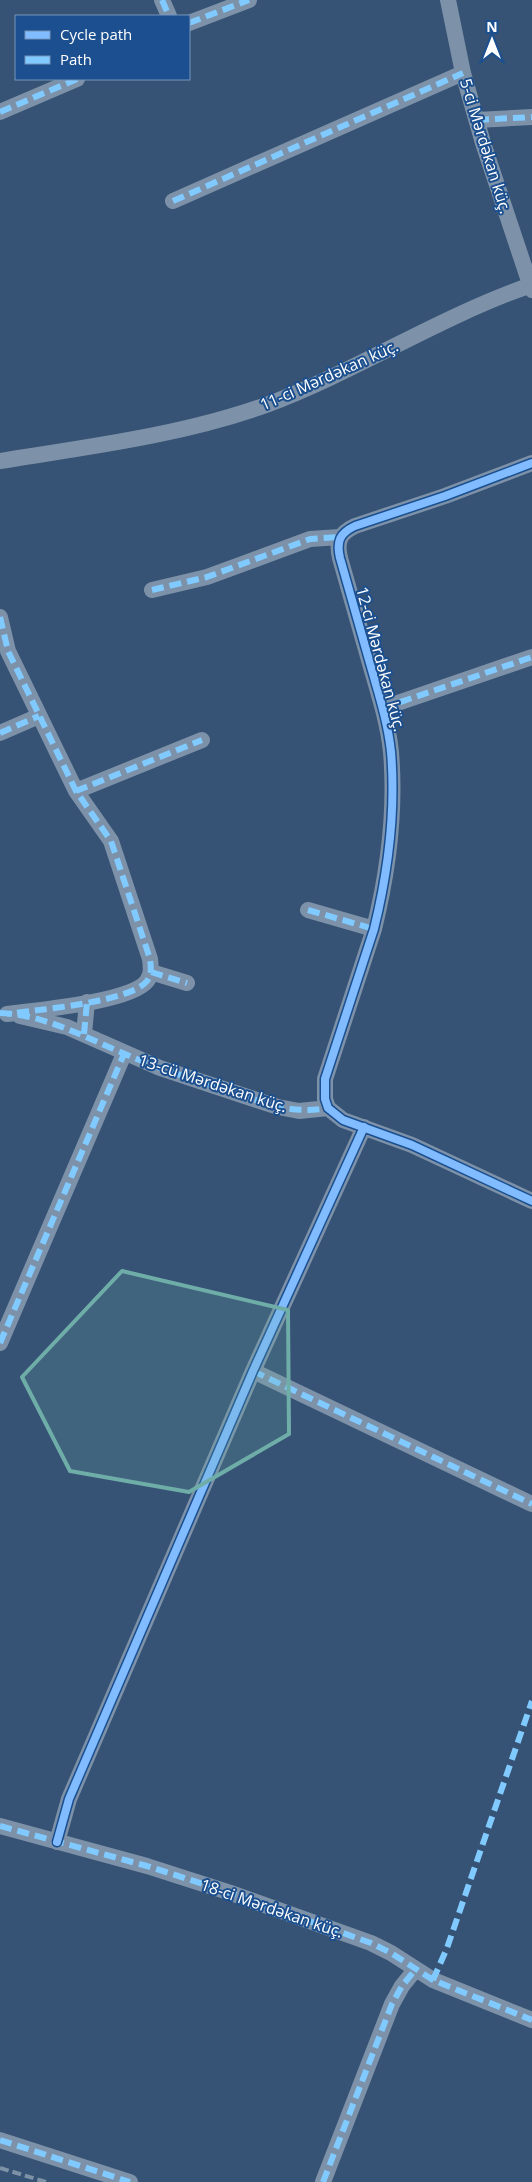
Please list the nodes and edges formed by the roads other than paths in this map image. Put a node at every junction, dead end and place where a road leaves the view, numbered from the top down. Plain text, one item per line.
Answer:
1 (162, 0) edge
2 (250, 0) edge
3 (448, 0) edge
4 (169, 15) edge
5 (190, 23) edge
6 (464, 73) junction
7 (75, 80) edge
8 (0, 112) edge
9 (532, 117) edge
10 (477, 120) junction
11 (173, 201) dead end
12 (531, 287) edge
13 (0, 461) edge
14 (532, 463) edge
15 (340, 537) junction
16 (152, 590) dead end
17 (0, 617) edge
18 (4, 653) edge
19 (532, 657) edge
20 (383, 708) junction
21 (39, 716) junction
22 (0, 733) edge
23 (202, 740) dead end
24 (76, 792) junction
25 (308, 910) dead end
26 (374, 929) junction
27 (151, 972) junction
28 (187, 983) dead end
29 (87, 1002) junction
30 (4, 1014) edge
31 (84, 1034) junction
32 (124, 1054) junction
33 (328, 1108) junction
34 (364, 1127) junction
35 (532, 1201) edge
36 (0, 1343) edge
37 (253, 1371) junction
38 (532, 1504) edge
39 (0, 1826) edge
40 (57, 1842) junction
41 (415, 1970) junction
42 (532, 2020) edge
43 (0, 2140) edge
44 (130, 2182) edge
45 (323, 2182) edge

1 - 4 street
2 - 5 street
3 - 6 street, 5-ci Mərdəkan küç.
6 - 10 street, 5-ci Mərdəkan küç.
6 - 11 street
7 - 8 street
9 - 10 street
10 - 12 street, 5-ci Mərdəkan küç.
12 - 13 street, 11-ci Mərdəkan küç.
14 - 15 street
15 - 16 street
15 - 20 street, 12-ci Mərdəkan küç.
17 - 18 street
18 - 21 street
19 - 20 street
20 - 26 street, 12-ci Mərdəkan küç.
21 - 22 street
21 - 24 street
23 - 24 street
24 - 27 street
25 - 26 street
26 - 33 street, 12-ci Mərdəkan küç.
27 - 28 street
27 - 29 street
29 - 30 street
29 - 31 street
30 - 31 street, 13-cü Mərdəkan küç.
31 - 32 street, 13-cü Mərdəkan küç.
32 - 33 street, 13-cü Mərdəkan küç.
32 - 36 street
33 - 34 street
34 - 35 street
34 - 37 street
37 - 38 street
37 - 40 street
39 - 40 street, 18-ci Mərdəkan küç.
40 - 41 street, 18-ci Mərdəkan küç.
41 - 42 street, 18-ci Mərdəkan küç.
41 - 45 street
43 - 44 street

